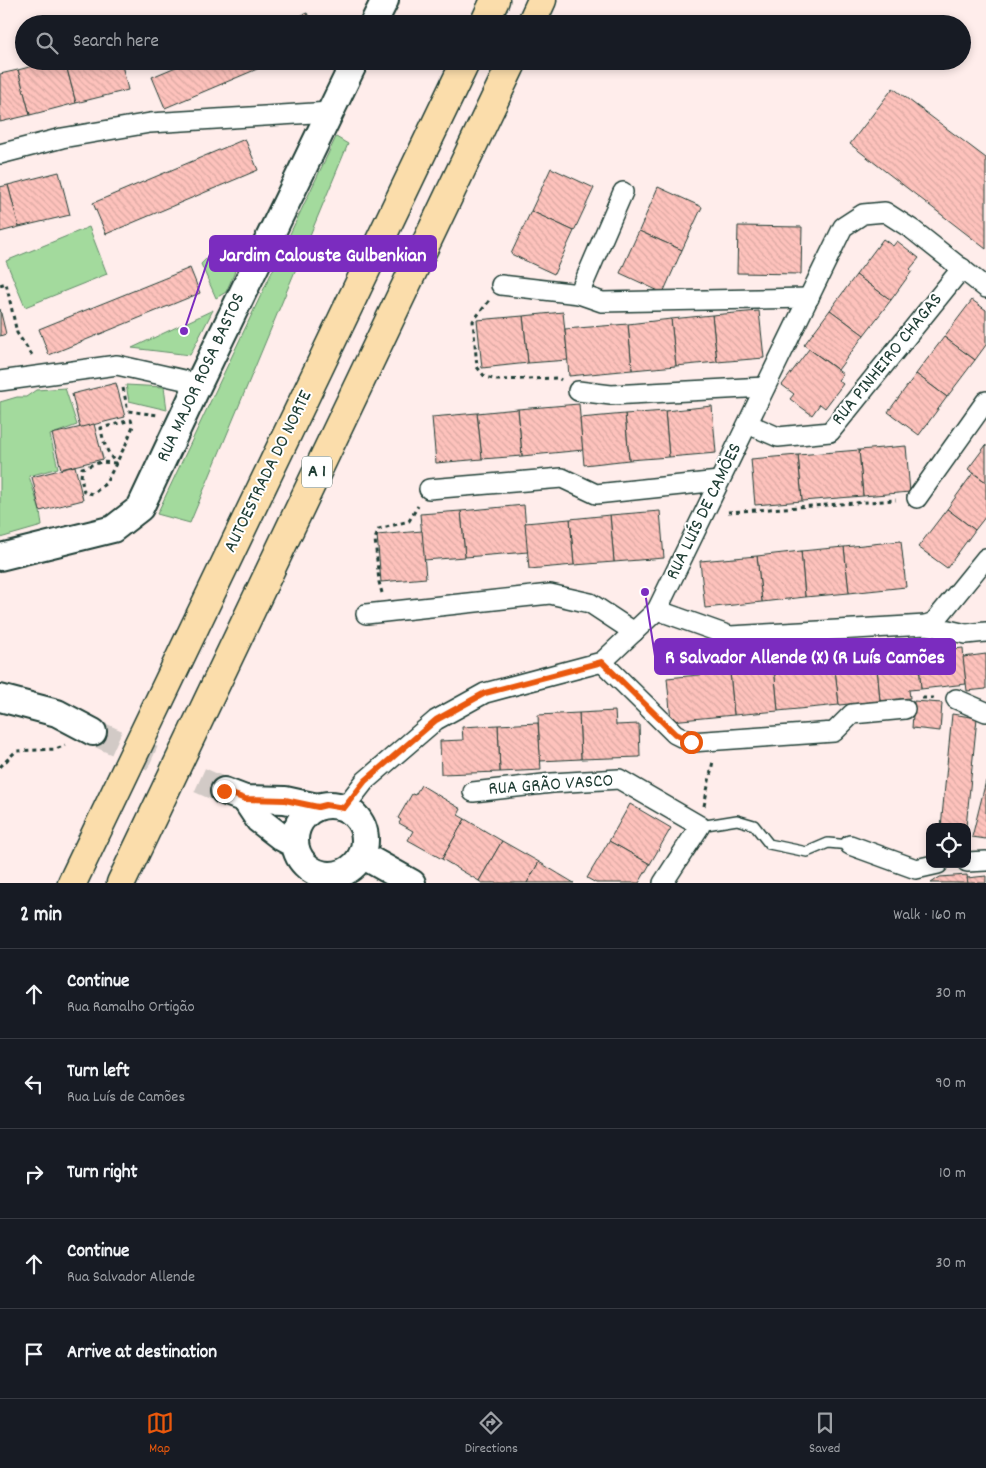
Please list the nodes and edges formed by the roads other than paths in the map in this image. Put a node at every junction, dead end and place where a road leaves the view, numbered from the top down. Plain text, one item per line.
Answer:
1 (385, 0) edge
2 (495, 0) edge
3 (542, 0) edge
4 (378, 15) edge
5 (488, 15) edge
6 (535, 15) edge
7 (351, 70) edge
8 (462, 70) edge
9 (509, 70) edge
10 (330, 112) junction
11 (0, 154) edge
12 (623, 192) dead end
13 (962, 268) junction
14 (501, 285) road end
15 (986, 288) edge
16 (579, 294) junction
17 (809, 298) junction
18 (0, 381) edge
19 (765, 387) junction
20 (196, 389) junction
21 (578, 391) road end
22 (986, 401) edge
23 (748, 424) junction
24 (719, 481) junction
25 (429, 489) road end
26 (917, 498) road end
27 (0, 557) edge
28 (986, 558) edge
29 (657, 610) junction
30 (366, 614) dead end
31 (926, 625) junction
32 (634, 632) junction
33 (986, 632) edge
34 (602, 662) junction
35 (0, 698) edge
36 (956, 699) road end
37 (905, 709) road end
38 (986, 712) edge
39 (93, 732) tunnel mouth
40 (472, 792) dead end
41 (318, 807) junction
42 (344, 808) junction
43 (700, 826) junction
44 (294, 844) junction
45 (850, 845) joint
46 (362, 855) junction
47 (986, 861) edge
48 (971, 862) edge
49 (926, 867) edge
50 (321, 879) edge
51 (72, 883) edge
52 (121, 883) edge
53 (412, 883) edge
54 (663, 883) edge

1 - 4 street
2 - 5 highway
3 - 6 highway
7 - 10 street, RUA MAJOR ROSA BASTOS
8 - 51 highway, AUTOESTRADA DO NORTE / A 1
9 - 52 highway, A 1
10 - 11 street
10 - 20 street, RUA MAJOR ROSA BASTOS
12 - 16 street
13 - 15 street, RUA LUÍS DE CAMÕES
13 - 17 street, RUA LUÍS DE CAMÕES
13 - 23 street, RUA PINHEIRO CHAGAS
14 - 16 street
16 - 17 street
17 - 19 street, RUA LUÍS DE CAMÕES
18 - 20 street
19 - 21 street
19 - 23 street, RUA LUÍS DE CAMÕES
20 - 27 street, RUA MAJOR ROSA BASTOS
22 - 26 street
23 - 24 street, RUA LUÍS DE CAMÕES
24 - 25 street
24 - 29 street, RUA LUÍS DE CAMÕES
28 - 31 street
29 - 31 street
29 - 32 street, RUA LUÍS DE CAMÕES
30 - 32 street
31 - 33 street
32 - 34 street, RUA LUÍS DE CAMÕES
34 - 37 street
34 - 42 street, RUA LUÍS DE CAMÕES
35 - 39 street
36 - 38 street
40 - 43 street, RUA GRÃO VASCO
41 - 42 street
41 - 44 street
41 - 44 street
42 - 46 street
43 - 45 lane
43 - 54 street
44 - 50 street
45 - 49 street
46 - 50 street
46 - 53 street
47 - 48 street

